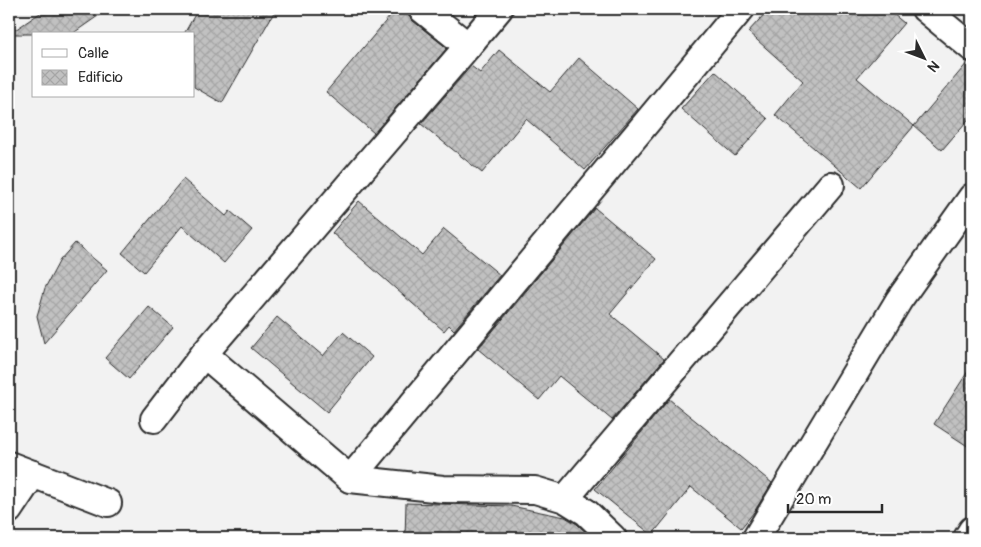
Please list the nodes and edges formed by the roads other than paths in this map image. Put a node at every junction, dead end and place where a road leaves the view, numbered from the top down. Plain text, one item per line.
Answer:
1 (422, 9) edge
2 (499, 9) edge
3 (741, 9) edge
4 (933, 11) edge
5 (468, 46) junction
6 (972, 48) edge
7 (832, 185) dead end
8 (972, 197) edge
9 (204, 354) junction
10 (154, 419) dead end
11 (9, 465) edge
12 (33, 474) junction
13 (350, 479) junction
14 (566, 499) junction
15 (108, 503) dead end
16 (9, 510) edge
17 (972, 530) edge
18 (613, 538) edge
19 (756, 538) edge
20 (967, 538) edge

1 - 5 street
2 - 5 street
3 - 13 street
4 - 6 street
5 - 9 street
7 - 14 street
8 - 19 street
9 - 10 street
9 - 13 street
11 - 12 street
12 - 15 street
12 - 16 street
13 - 14 street
14 - 18 street
17 - 20 street

